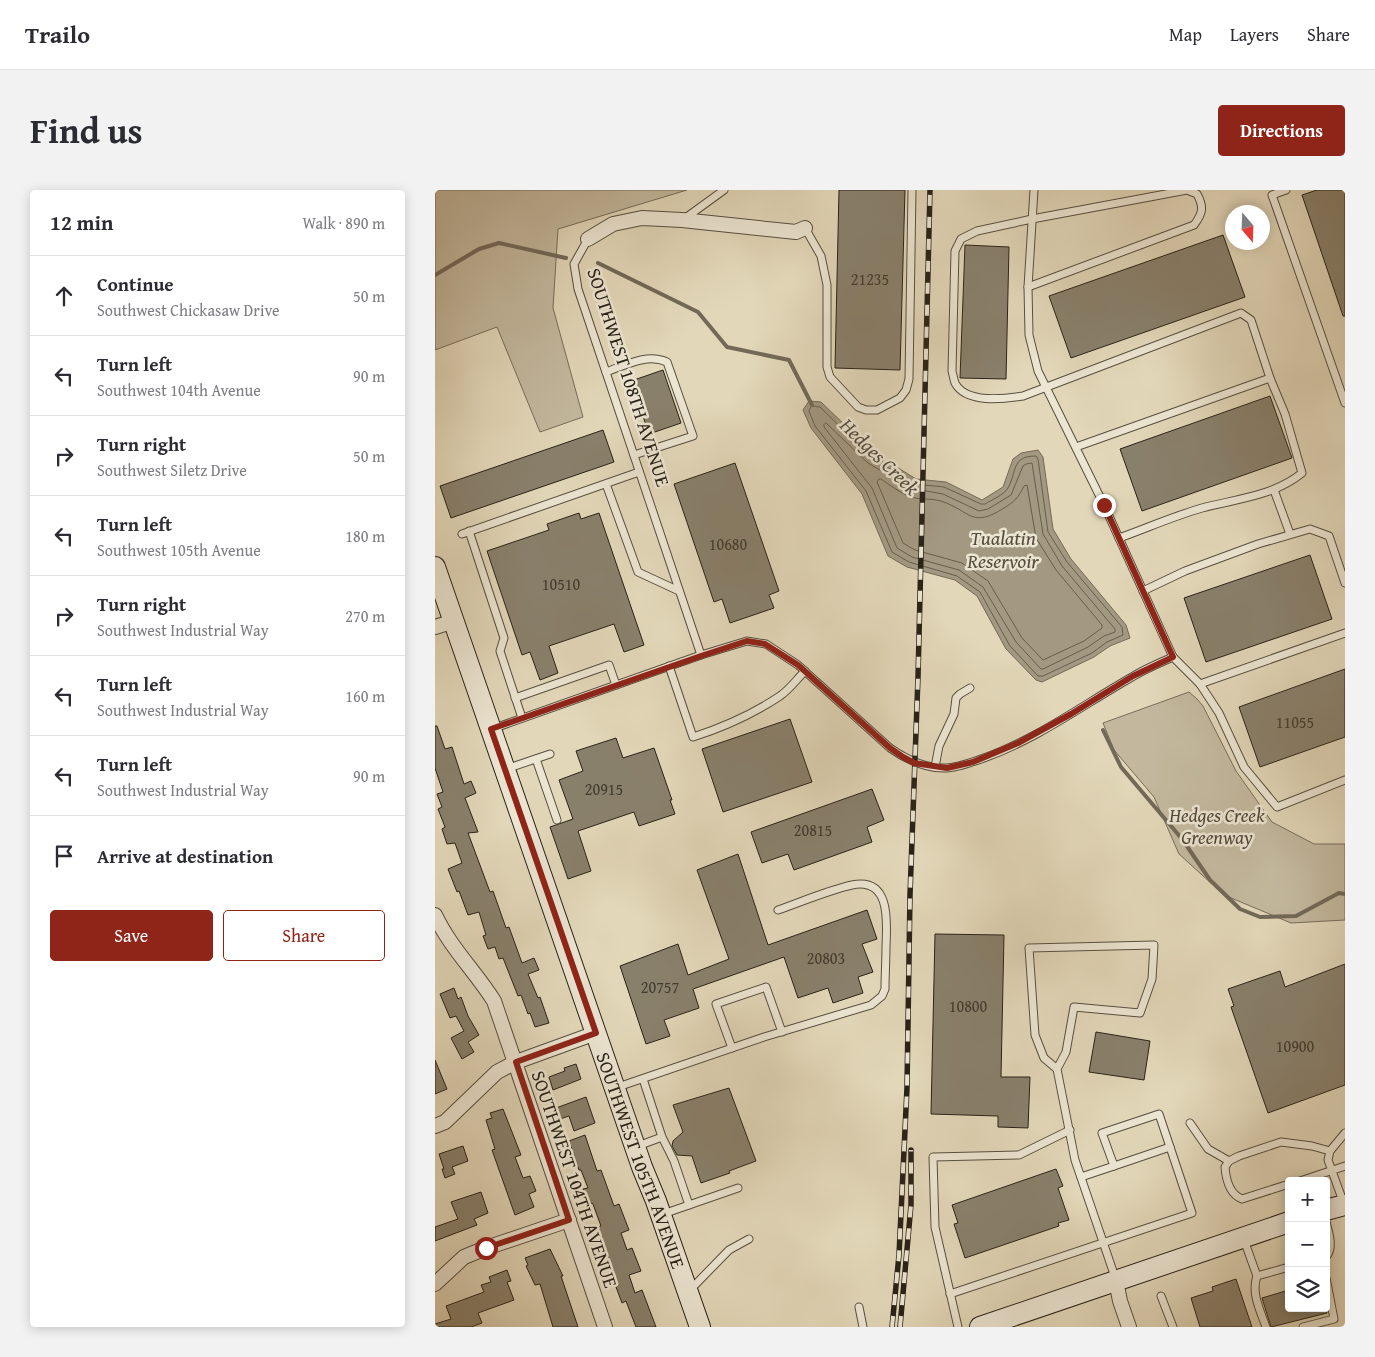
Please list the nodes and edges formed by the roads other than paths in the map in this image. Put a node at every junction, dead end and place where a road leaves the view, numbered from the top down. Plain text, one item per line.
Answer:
1 (725, 190) edge
2 (912, 190) edge
3 (1034, 190) edge
4 (1286, 190) edge
5 (717, 192) edge
6 (1032, 219) junction
7 (682, 220) junction
8 (805, 228) joint
9 (588, 239) joint
10 (1027, 287) junction
11 (606, 372) junction
12 (1345, 376) edge
13 (1270, 378) junction
14 (1337, 379) junction
15 (1046, 387) junction
16 (1345, 403) edge
17 (1076, 448) junction
18 (634, 455) junction
19 (639, 472) junction
20 (606, 484) junction
21 (1274, 490) junction
22 (1290, 534) junction
23 (1119, 538) junction
24 (435, 567) edge
25 (1345, 582) edge
26 (679, 591) junction
27 (1143, 591) junction
28 (444, 624) edge
29 (1345, 633) edge
30 (701, 656) junction
31 (1173, 657) junction
32 (669, 666) junction
33 (805, 671) junction
34 (1199, 684) junction
35 (616, 685) junction
36 (970, 688) dead end
37 (515, 698) junction
38 (522, 718) junction
39 (491, 729) junction
40 (550, 754) dead end
41 (536, 759) junction
42 (935, 766) junction
43 (505, 770) junction
44 (1345, 780) edge
45 (557, 820) dead end
46 (778, 910) dead end
47 (435, 915) edge
48 (782, 1032) junction
49 (596, 1033) junction
50 (732, 1048) junction
51 (516, 1062) junction
52 (1057, 1068) junction
53 (643, 1079) junction
54 (615, 1088) junction
55 (1190, 1123) dead end
56 (435, 1126) edge
57 (1070, 1130) junction
58 (1345, 1133) edge
59 (662, 1137) junction
60 (635, 1147) junction
61 (1170, 1147) junction
62 (1330, 1151) junction
63 (1229, 1161) junction
64 (1114, 1166) junction
65 (1345, 1166) edge
66 (1332, 1170) junction
67 (1081, 1177) junction
68 (1312, 1177) edge
69 (1285, 1185) edge
70 (738, 1188) dead end
71 (689, 1205) junction
72 (1338, 1207) edge
73 (661, 1215) junction
74 (569, 1220) junction
75 (1285, 1223) edge
76 (1243, 1238) junction
77 (749, 1239) dead end
78 (1103, 1242) junction
79 (1285, 1269) edge
80 (1257, 1276) junction
81 (1116, 1281) junction
82 (435, 1284) edge
83 (688, 1292) junction
84 (951, 1294) junction
85 (1161, 1296) dead end
86 (1330, 1298) edge
87 (859, 1307) dead end
88 (1001, 1324) edge
89 (605, 1327) edge
90 (700, 1327) edge
91 (863, 1327) edge
92 (958, 1327) edge
93 (980, 1327) edge
94 (1129, 1327) edge
95 (1173, 1327) edge
96 (1266, 1327) edge
97 (1303, 1327) edge

1 - 5 lane
2 - 8 lane
3 - 6 lane
4 - 14 lane
5 - 7 lane
6 - 10 lane
6 - 10 lane
6 - 15 lane
7 - 8 street, SOUTHWEST 108TH AVENUE
7 - 9 street, SOUTHWEST 108TH AVENUE
9 - 11 lane, SOUTHWEST 108TH AVENUE
10 - 15 lane
11 - 18 lane, SOUTHWEST 108TH AVENUE
11 - 18 lane
12 - 14 lane
13 - 15 lane
13 - 17 lane
13 - 21 lane
14 - 16 lane
15 - 17 lane
17 - 23 lane
18 - 19 lane, SOUTHWEST 108TH AVENUE
19 - 20 lane
19 - 26 lane, SOUTHWEST 108TH AVENUE
20 - 26 lane
20 - 37 lane
21 - 22 lane
21 - 23 lane
22 - 25 lane
22 - 27 lane
23 - 27 lane
24 - 28 street, SOUTHWEST 105TH AVENUE
26 - 30 lane, SOUTHWEST 108TH AVENUE
27 - 31 lane
28 - 39 street, SOUTHWEST 105TH AVENUE
29 - 34 lane
30 - 32 lane
30 - 33 lane
31 - 34 lane
31 - 42 lane
32 - 33 lane
32 - 35 lane
33 - 42 lane
34 - 44 lane
35 - 37 lane
35 - 38 lane
36 - 42 lane
37 - 38 lane
38 - 39 lane
39 - 43 street, SOUTHWEST 105TH AVENUE
40 - 41 lane
41 - 43 lane
41 - 45 lane
43 - 49 street, SOUTHWEST 105TH AVENUE
46 - 48 lane
47 - 51 street, SOUTHWEST 104TH AVENUE
48 - 50 lane
48 - 50 lane
49 - 51 street
49 - 54 street, SOUTHWEST 105TH AVENUE
50 - 53 lane
51 - 56 street
51 - 74 street, SOUTHWEST 104TH AVENUE
52 - 52 lane
52 - 57 lane
53 - 54 lane
53 - 59 lane
54 - 60 street, SOUTHWEST 105TH AVENUE
55 - 63 lane
57 - 67 lane
57 - 84 lane
58 - 62 lane
59 - 60 lane
59 - 71 lane
60 - 73 street, SOUTHWEST 105TH AVENUE
61 - 64 lane
61 - 64 lane
61 - 78 lane
62 - 63 lane
62 - 66 lane
63 - 69 lane
64 - 67 lane
65 - 66 lane
66 - 68 lane
66 - 72 lane
67 - 78 lane
70 - 71 lane
71 - 73 lane
73 - 83 street, SOUTHWEST 105TH AVENUE
74 - 82 street
74 - 89 street, SOUTHWEST 104TH AVENUE
75 - 76 street
76 - 80 lane
76 - 81 street
77 - 83 lane
78 - 81 lane
78 - 84 lane
79 - 80 lane
80 - 96 lane
81 - 88 street
81 - 94 street
83 - 90 street, SOUTHWEST 105TH AVENUE
84 - 92 lane
85 - 95 lane
86 - 97 lane
87 - 91 lane
88 - 93 street

